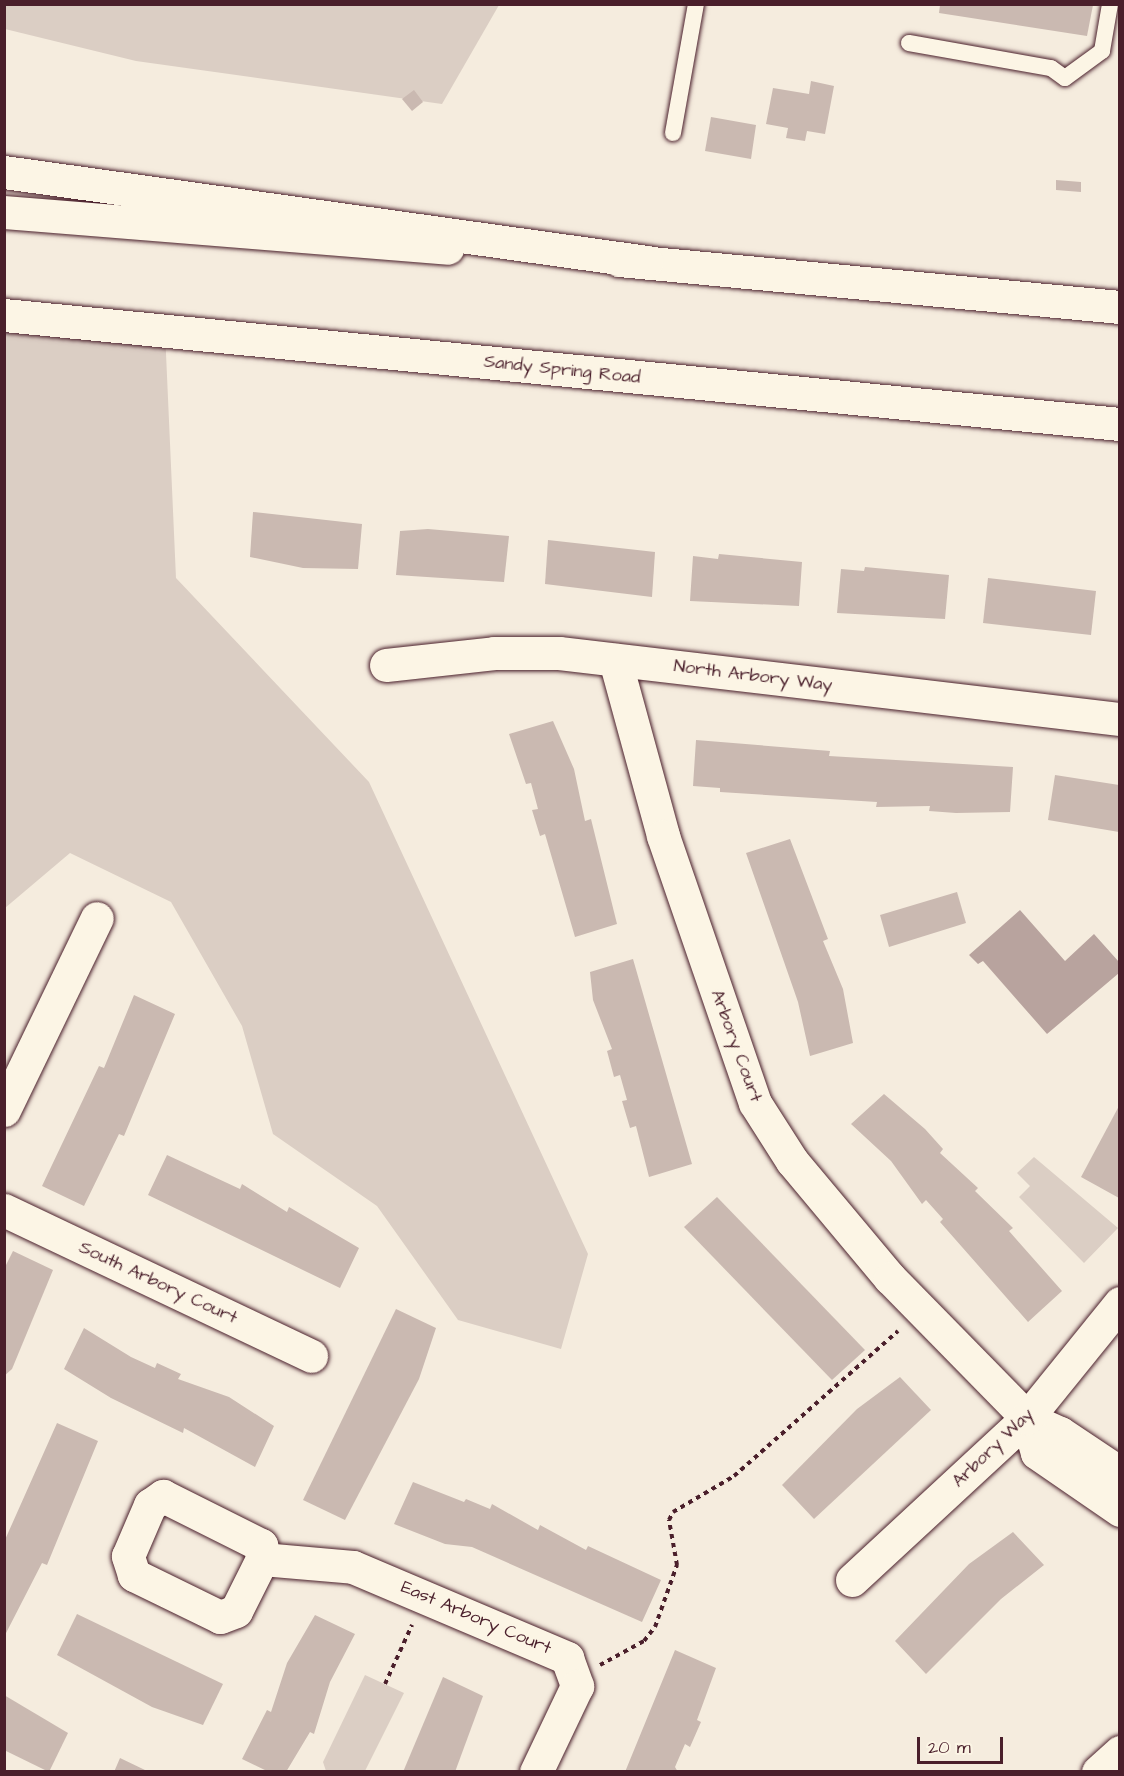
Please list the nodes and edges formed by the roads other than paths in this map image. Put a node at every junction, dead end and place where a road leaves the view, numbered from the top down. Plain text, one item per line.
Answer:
1 (696, 4) edge
2 (1110, 4) edge
3 (909, 43) dead end
4 (673, 133) dead end
5 (4, 172) edge
6 (4, 212) edge
7 (647, 262) junction
8 (1119, 307) edge
9 (4, 315) edge
10 (1119, 424) edge
11 (615, 660) junction
12 (386, 665) dead end
13 (1119, 719) edge
14 (97, 918) dead end
15 (4, 1110) edge
16 (4, 1210) edge
17 (1119, 1303) edge
18 (311, 1356) dead end
19 (1027, 1418) junction
20 (1119, 1473) edge
21 (1119, 1510) edge
22 (262, 1559) dead end
23 (852, 1580) dead end
24 (1119, 1752) edge
25 (536, 1772) edge
26 (1098, 1772) edge

1 - 4 lane
2 - 3 lane
5 - 7 main road
6 - 7 main road
7 - 8 main road
9 - 10 main road, Sandy Spring Road
11 - 12 main road, North Arbory Way
11 - 13 main road, North Arbory Way
11 - 19 main road, Arbory Court
14 - 15 main road
16 - 18 main road, South Arbory Court
17 - 19 main road, Arbory Way
19 - 20 main road, Arbory Court
19 - 21 main road, Arbory Court
19 - 23 main road, Arbory Way
22 - 25 main road, East Arbory Court
24 - 26 main road

